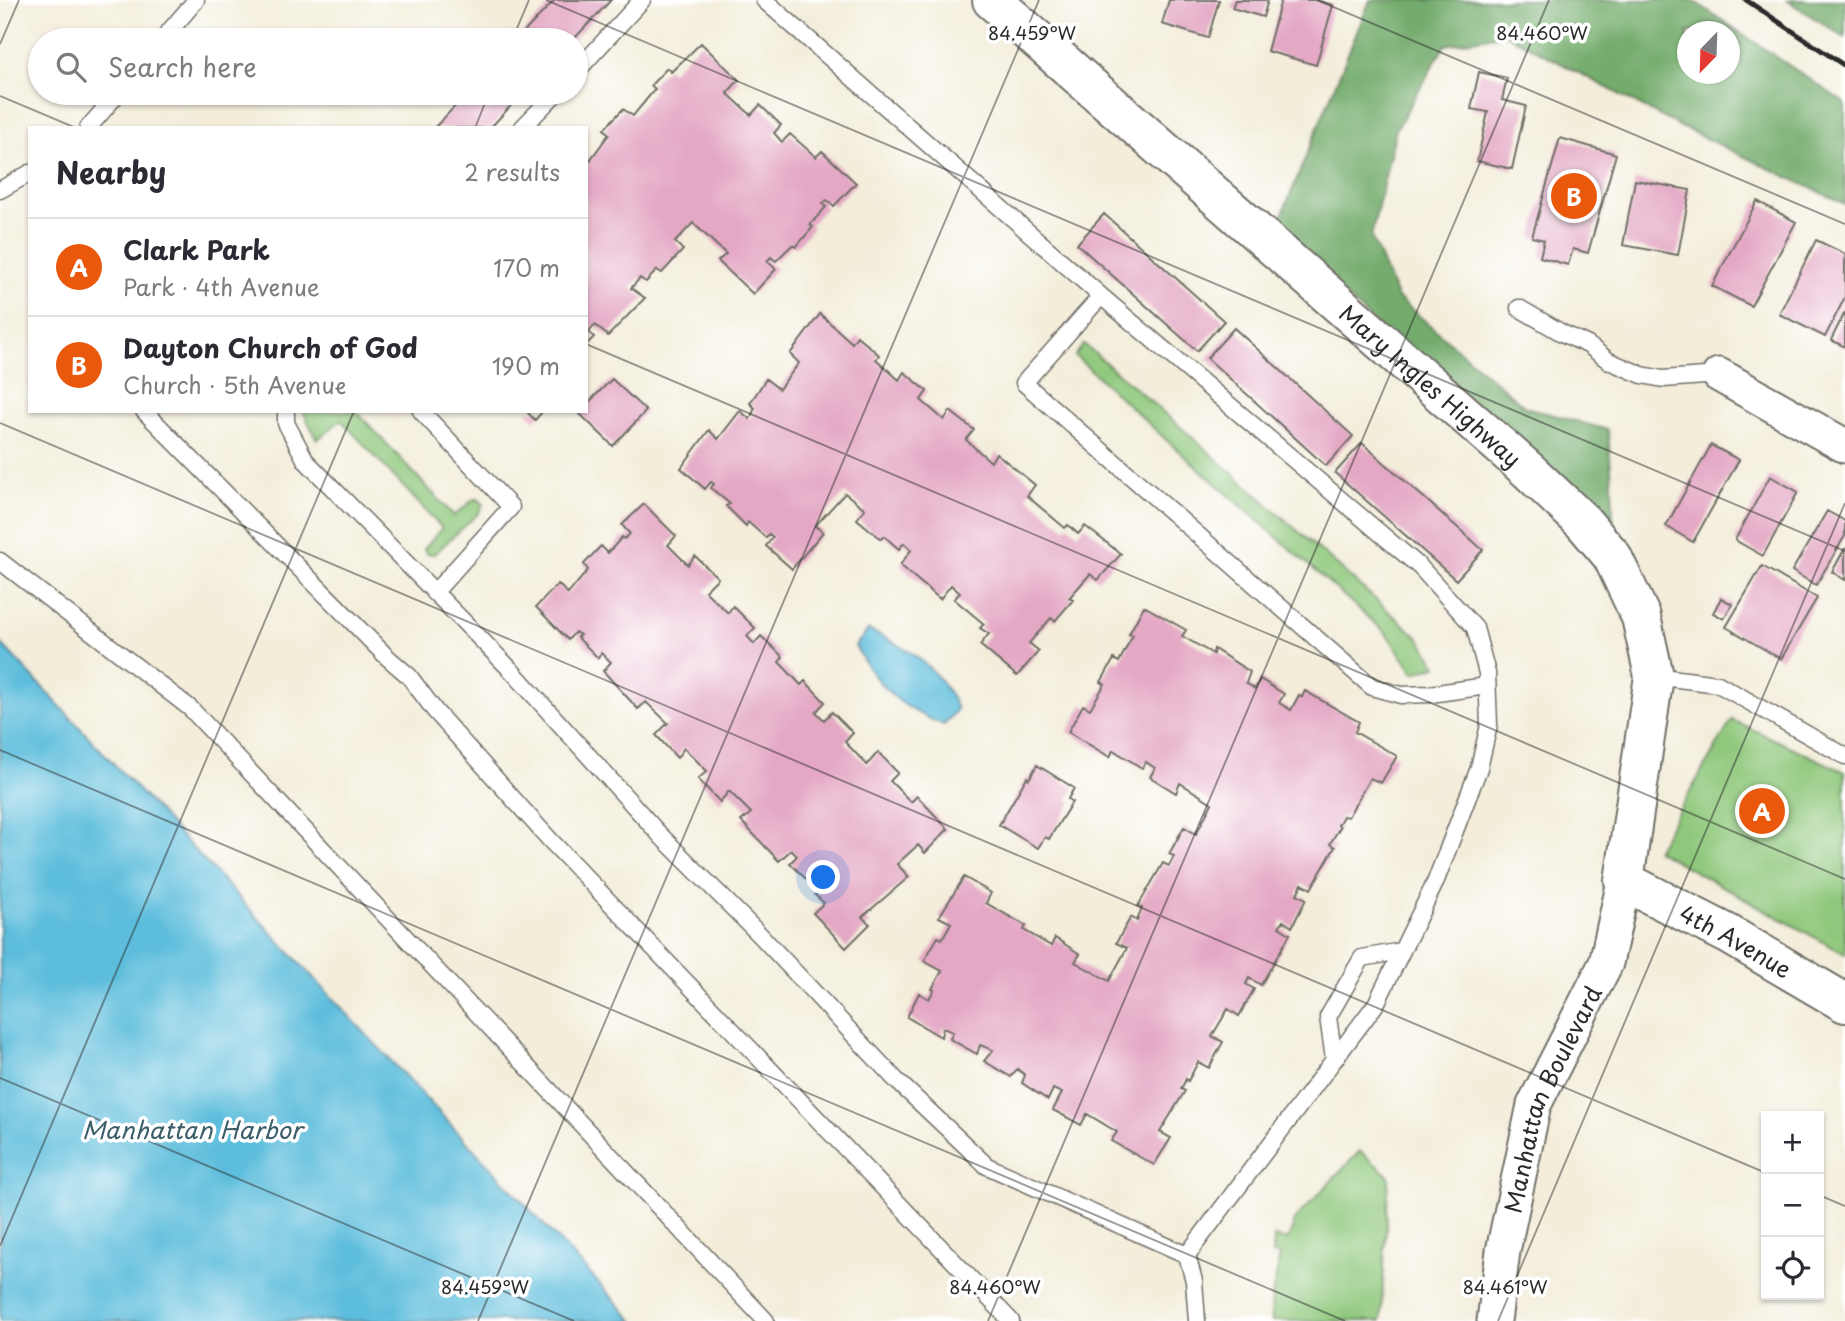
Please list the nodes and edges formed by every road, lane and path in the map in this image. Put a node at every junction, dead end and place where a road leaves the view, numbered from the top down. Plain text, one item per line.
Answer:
1 (196, 0) edge
2 (642, 0) edge
3 (764, 0) edge
4 (992, 0) edge
5 (172, 28) edge
6 (588, 59) edge
7 (108, 105) edge
8 (544, 105) edge
9 (90, 126) edge
10 (524, 126) edge
11 (28, 174) edge
12 (0, 190) edge
13 (1101, 296) junction
14 (1519, 307) dead end
15 (1719, 375) joint
16 (146, 413) edge
17 (286, 413) edge
18 (423, 413) edge
19 (1845, 446) edge
20 (0, 561) edge
21 (434, 593) junction
22 (1654, 676) junction
23 (1487, 686) junction
24 (1845, 756) edge
25 (1624, 881) junction
26 (1402, 951) junction
27 (1845, 1003) edge
28 (1334, 1059) junction
29 (1187, 1255) junction
30 (766, 1321) edge
31 (1012, 1321) edge
32 (1198, 1321) edge
33 (1494, 1321) edge

1 - 5 lane
2 - 6 lane
3 - 13 lane
4 - 22 street, Mary Ingles Highway
7 - 9 lane
8 - 10 lane
11 - 12 lane
13 - 23 lane
13 - 23 lane
14 - 15 lane
15 - 19 street
16 - 31 lane
17 - 21 lane
18 - 21 lane
20 - 30 lane
21 - 29 lane
22 - 24 lane
22 - 25 street, Mary Ingles Highway
23 - 26 lane
25 - 27 street, 4th Avenue
25 - 33 street, Manhattan Boulevard
26 - 28 lane
26 - 28 lane
28 - 29 lane
29 - 32 lane

